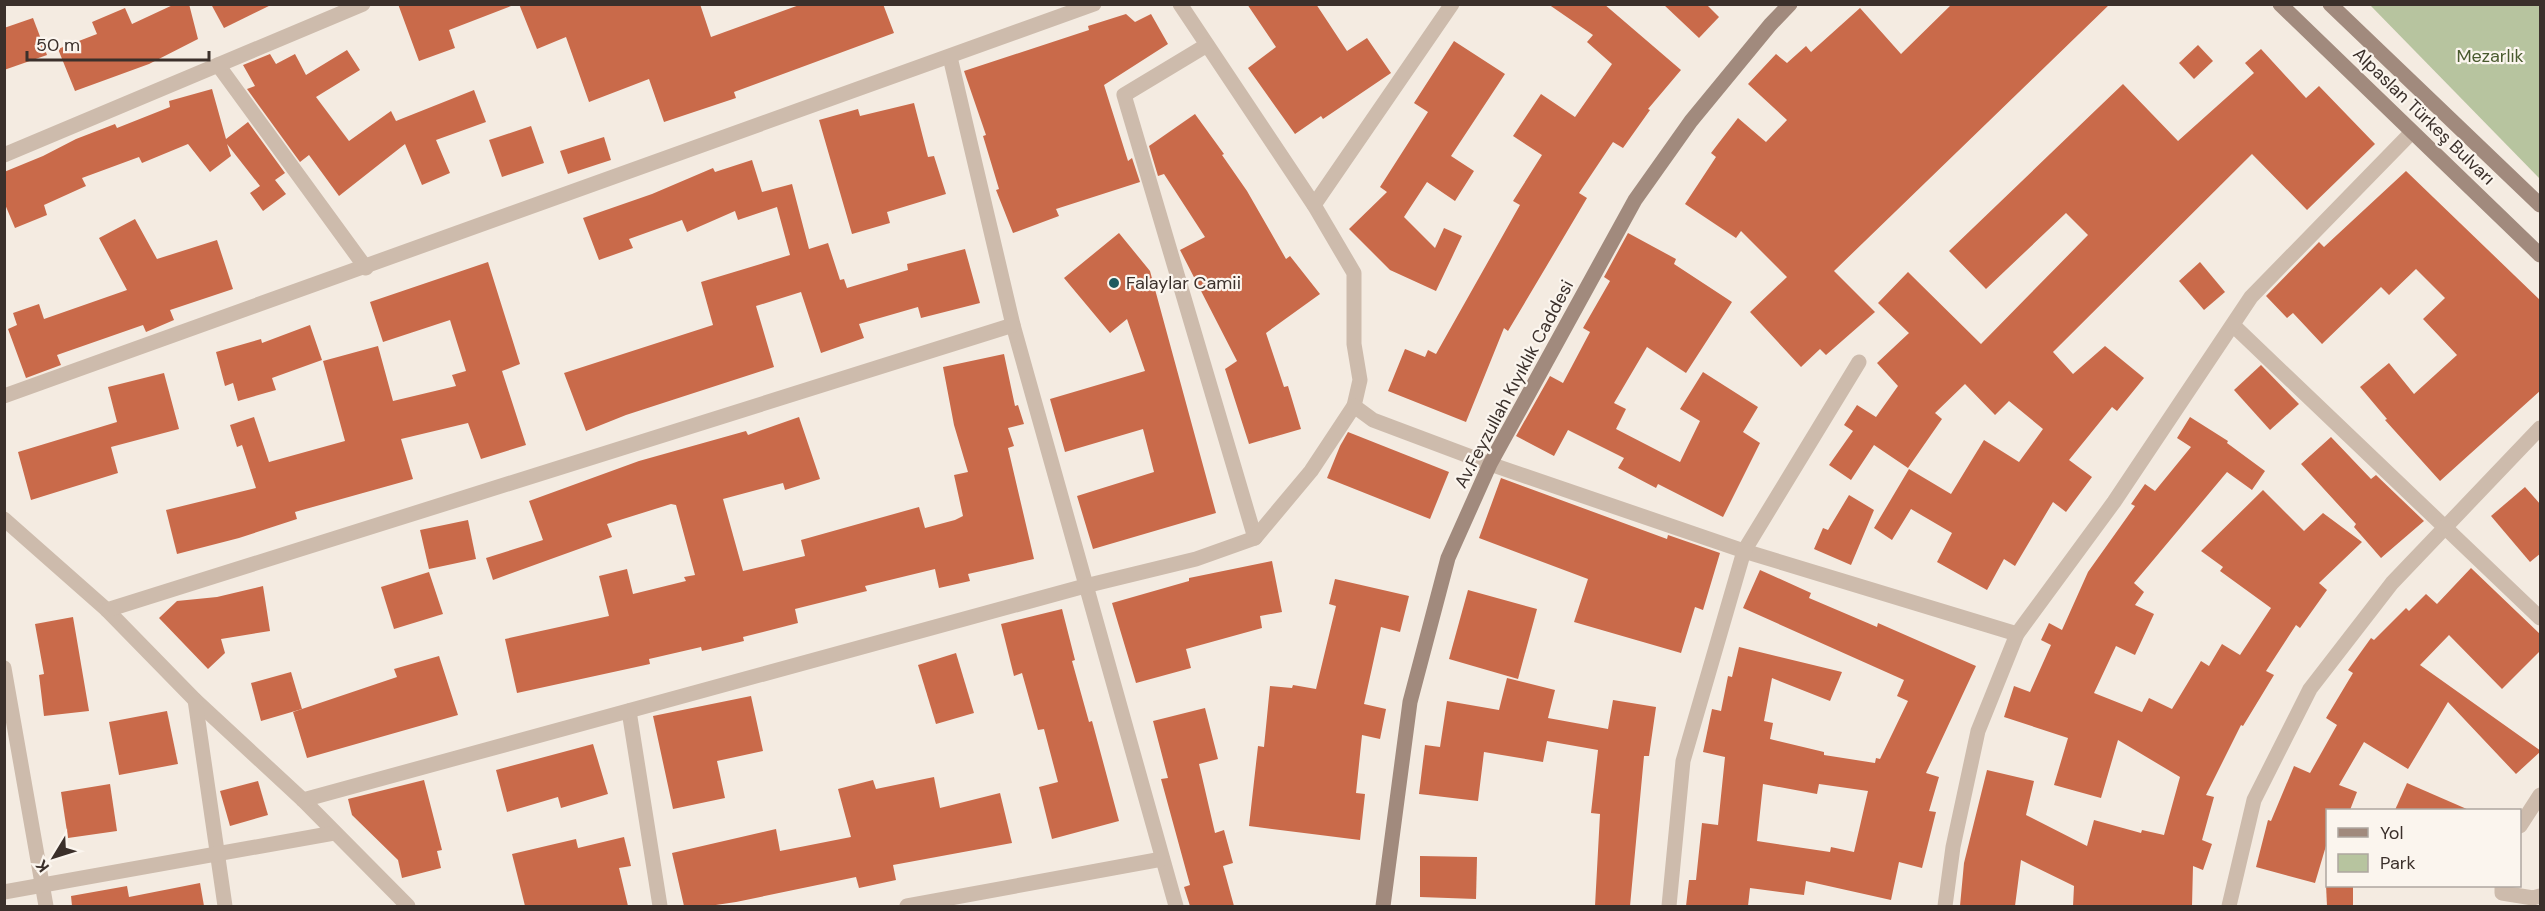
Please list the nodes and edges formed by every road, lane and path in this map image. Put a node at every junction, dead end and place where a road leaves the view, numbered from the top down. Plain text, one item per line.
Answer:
1 (363, 4) edge
2 (1094, 4) edge
3 (1180, 4) edge
4 (1452, 4) edge
5 (1790, 4) edge
6 (2280, 4) edge
7 (2330, 4) edge
8 (1207, 45) junction
9 (950, 57) junction
10 (218, 65) junction
11 (2412, 132) junction
12 (4, 155) edge
13 (1314, 205) junction
14 (2541, 205) edge
15 (2541, 255) edge
16 (366, 268) junction
17 (1014, 325) junction
18 (2234, 326) junction
19 (1859, 362) dead end
20 (4, 396) edge
21 (1354, 406) junction
22 (2541, 428) edge
23 (1490, 464) junction
24 (4, 519) edge
25 (2446, 526) junction
26 (11, 534) edge
27 (1255, 538) junction
28 (1744, 551) junction
29 (1085, 586) junction
30 (107, 610) junction
31 (2541, 618) edge
32 (2017, 634) junction
33 (4, 668) edge
34 (195, 700) junction
35 (629, 711) junction
36 (2541, 795) edge
37 (303, 800) junction
38 (2521, 825) edge
39 (334, 833) junction
40 (218, 854) junction
41 (1162, 859) junction
42 (42, 887) junction
43 (2502, 887) edge
44 (4, 892) edge
45 (2541, 896) edge
46 (46, 906) edge
47 (225, 906) edge
48 (408, 906) edge
49 (660, 906) edge
50 (907, 906) edge
51 (1176, 906) edge
52 (1383, 906) edge
53 (1669, 906) edge
54 (1944, 906) edge
55 (2229, 906) edge

1 - 10 street
2 - 9 street
3 - 8 street
4 - 13 street
5 - 23 street, Av.Feyzullah Kıyıklık Caddesi
6 - 11 street, Alpaslan Türkeş Bulvarı
7 - 14 street, Alpaslan Türkeş Bulvarı
8 - 13 street
8 - 27 street
9 - 16 street
9 - 17 street
10 - 12 street
10 - 16 street
11 - 15 street, Alpaslan Türkeş Bulvarı
11 - 18 street
13 - 21 street
16 - 20 street
17 - 29 street
17 - 30 street
18 - 25 street
18 - 32 street
19 - 28 street
21 - 23 street
21 - 27 street
22 - 25 street
23 - 28 street
23 - 52 street, Av.Feyzullah Kıyıklık Caddesi
24 - 26 street
25 - 31 street
25 - 55 street
26 - 30 street
27 - 29 street
28 - 32 street
28 - 53 street
29 - 35 street
29 - 41 street
30 - 34 street
32 - 54 street
33 - 42 street
34 - 37 street
34 - 40 street
35 - 37 street
35 - 49 street
36 - 38 street
37 - 39 street
39 - 40 street
39 - 48 street
40 - 42 street
40 - 47 street
41 - 50 street
41 - 51 street
42 - 44 street
42 - 46 street
43 - 45 street

